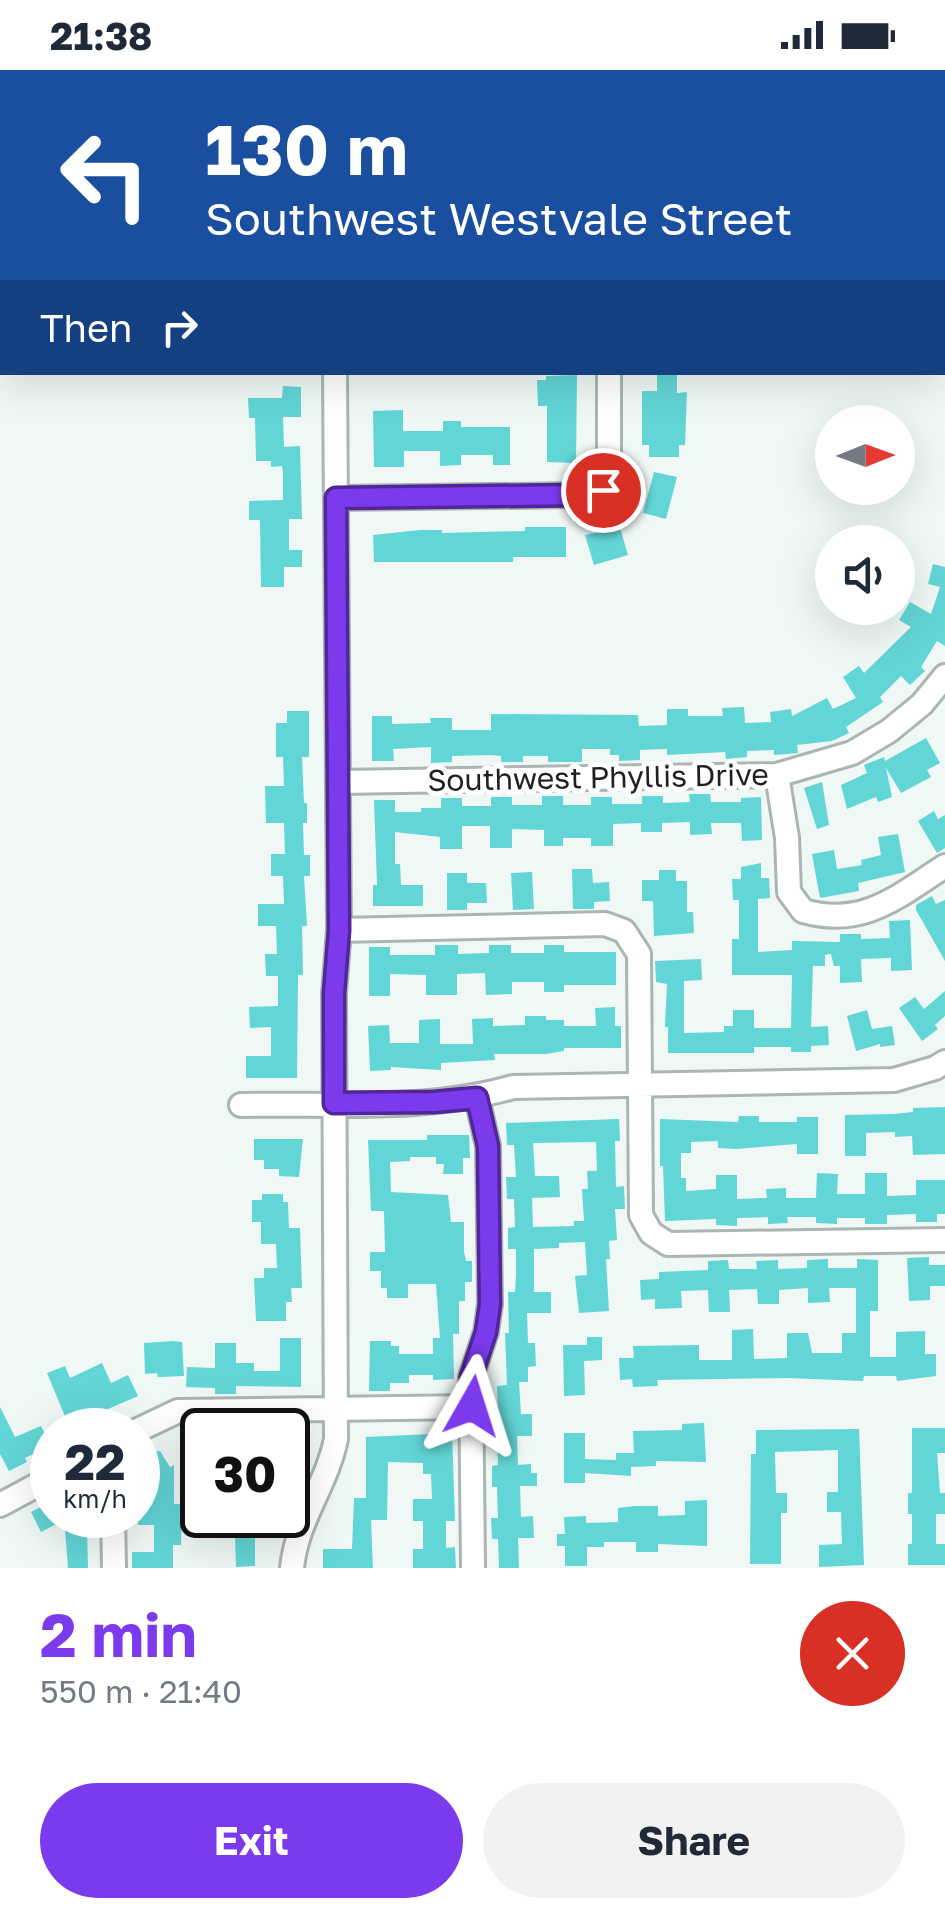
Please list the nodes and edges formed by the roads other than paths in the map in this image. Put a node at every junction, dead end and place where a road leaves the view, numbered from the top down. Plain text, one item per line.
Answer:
1 (335, 375) edge
2 (608, 375) edge
3 (336, 498) junction
4 (945, 676) edge
5 (777, 775) junction
6 (338, 782) junction
7 (945, 866) edge
8 (339, 930) junction
9 (945, 1062) edge
10 (642, 1084) junction
11 (477, 1098) junction
12 (334, 1103) junction
13 (241, 1105) dead end
14 (945, 1240) edge
15 (472, 1406) junction
16 (336, 1408) junction
17 (160, 1420) edge
18 (30, 1488) edge
19 (0, 1504) edge
20 (113, 1538) edge
21 (114, 1568) edge
22 (292, 1568) edge
23 (473, 1568) edge

1 - 3 street
2 - 3 street
3 - 6 street
4 - 5 street, Southwest Phyllis Drive
5 - 6 street, Southwest Phyllis Drive
5 - 7 street
6 - 8 street
8 - 10 street
8 - 12 street
9 - 10 street
10 - 11 street
10 - 14 street
11 - 12 street
11 - 15 street
12 - 13 street
12 - 16 street
15 - 16 street
15 - 23 street
16 - 17 street
16 - 22 street
18 - 19 street
20 - 21 street

